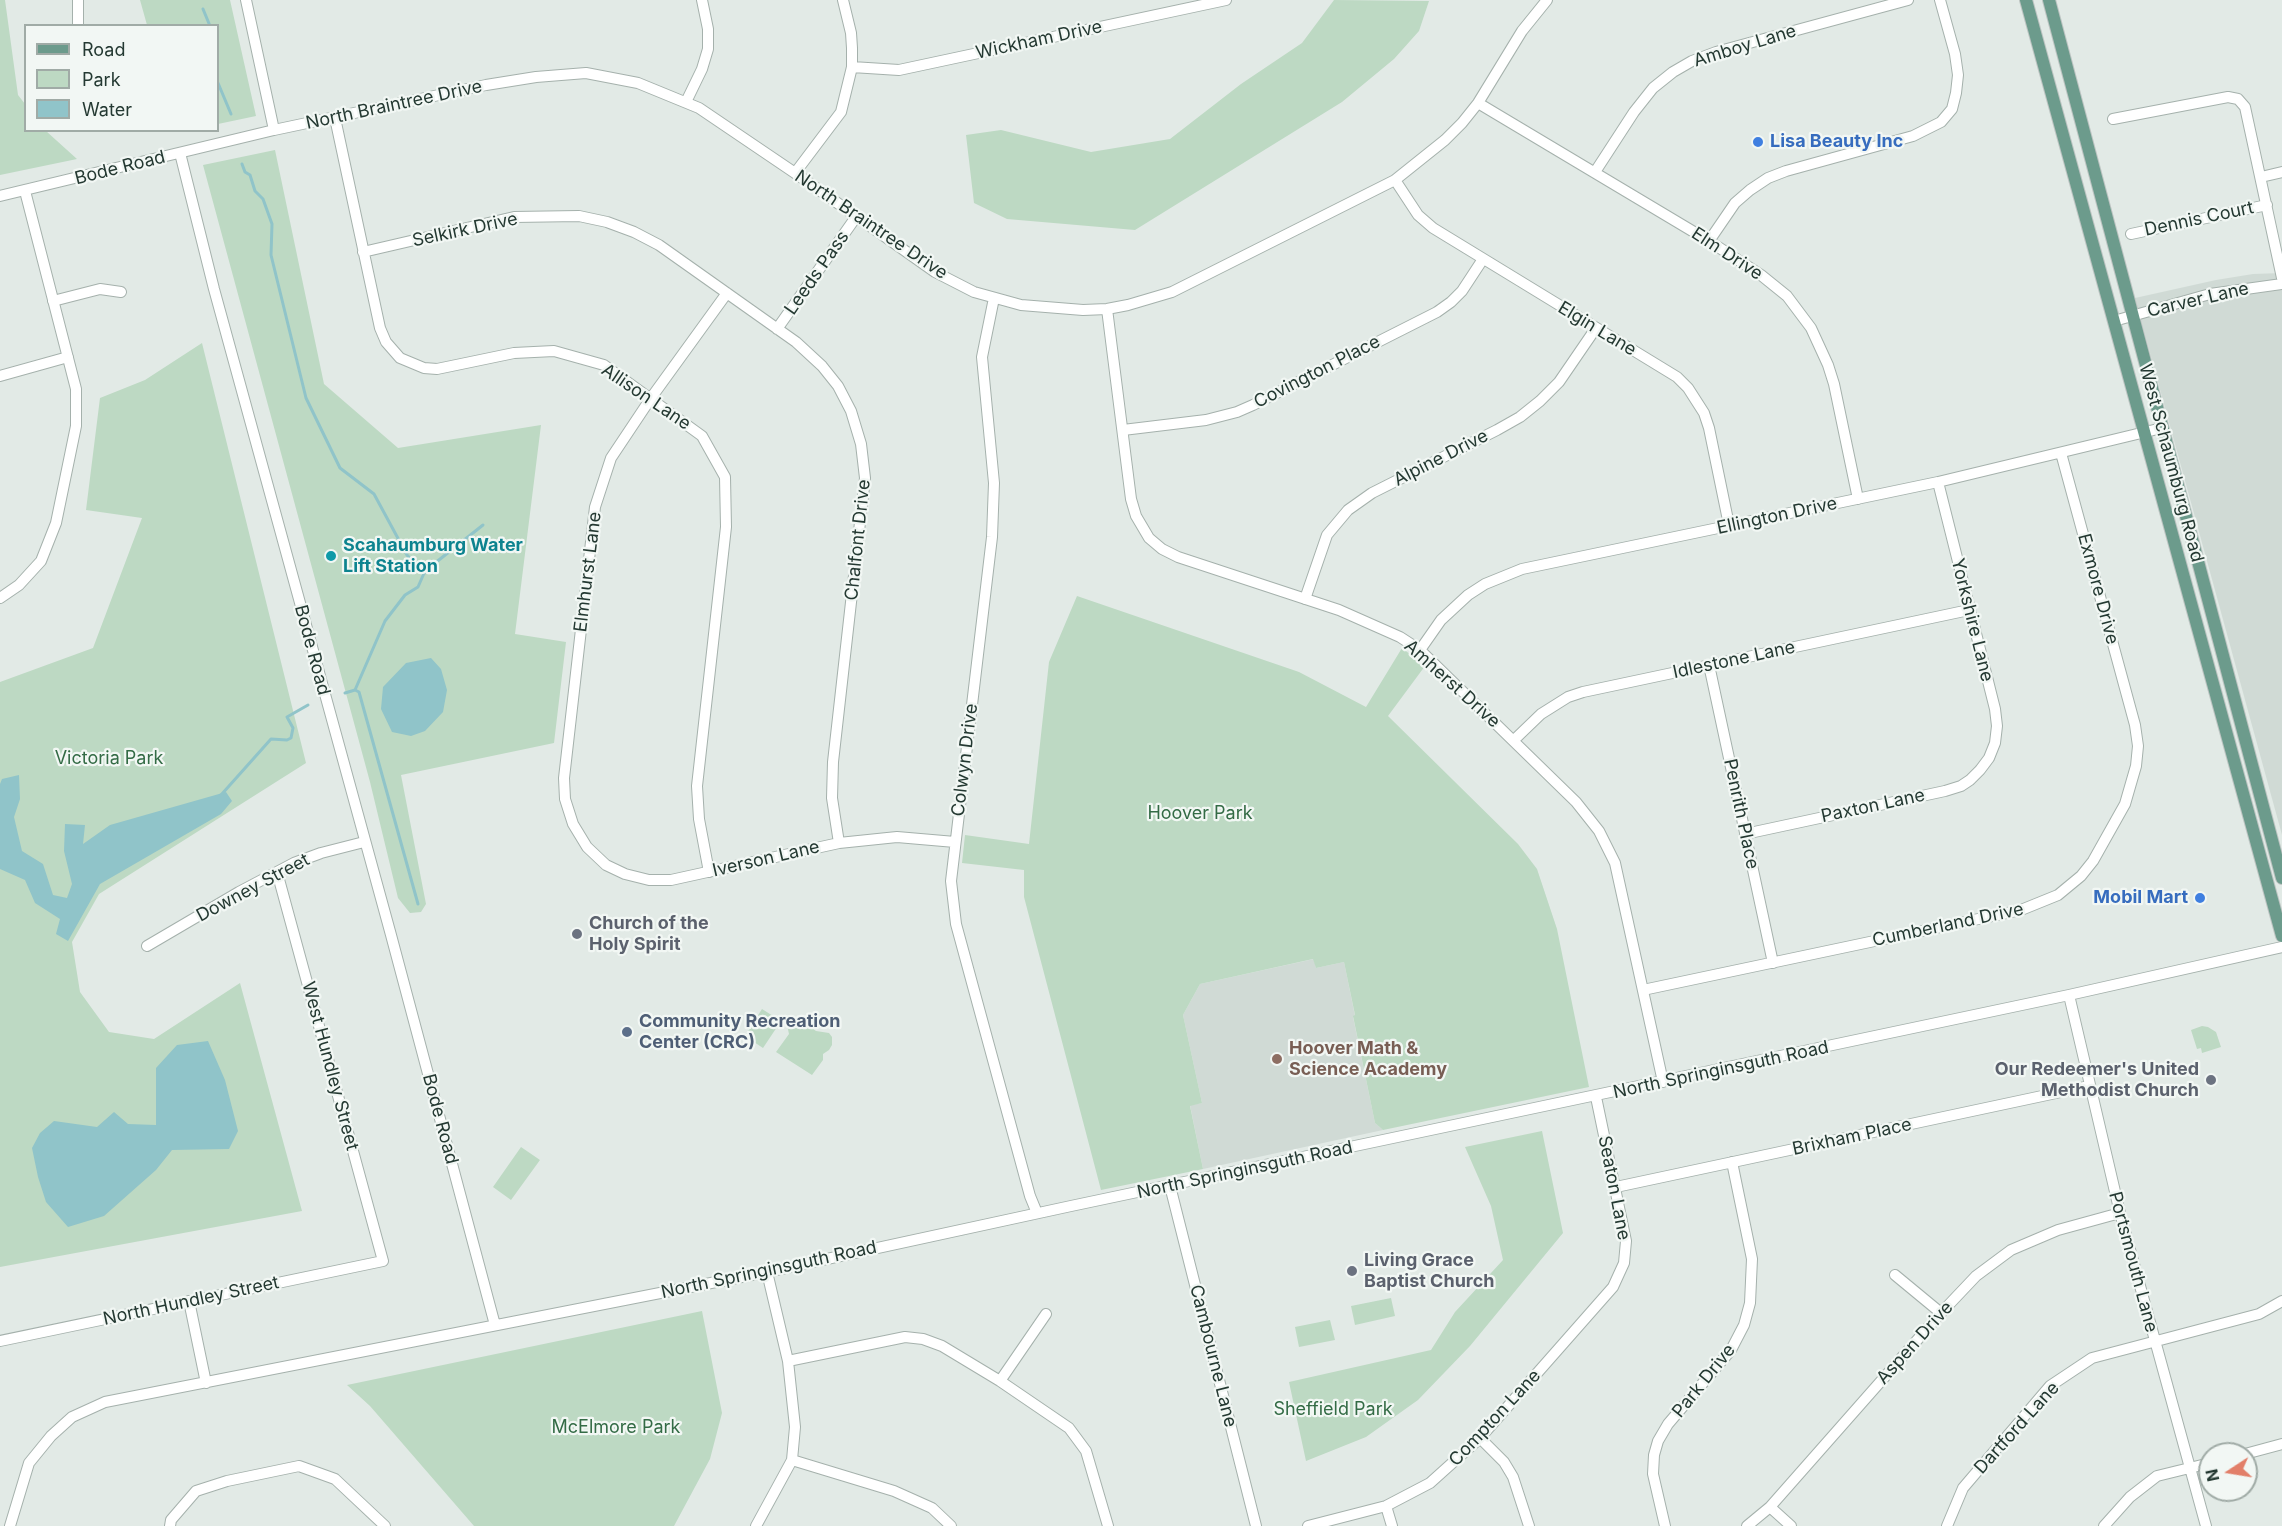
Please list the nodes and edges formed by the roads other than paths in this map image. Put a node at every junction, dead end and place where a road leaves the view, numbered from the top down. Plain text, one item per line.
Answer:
1 (78, 0) edge
2 (246, 0) edge
3 (702, 0) edge
4 (843, 0) edge
5 (1226, 0) edge
6 (1547, 0) edge
7 (1908, 0) edge
8 (1940, 0) edge
9 (2026, 0) edge
10 (2049, 0) edge
11 (78, 24) edge
12 (852, 67) junction
13 (686, 102) junction
14 (1478, 103) junction
15 (335, 118) junction
16 (2113, 119) dead end
17 (274, 130) junction
18 (180, 153) junction
19 (795, 172) junction
20 (1594, 172) junction
21 (2282, 172) edge
22 (2261, 177) junction
23 (1395, 180) junction
24 (25, 191) junction
25 (0, 196) edge
26 (2267, 205) junction
27 (856, 217) junction
28 (2131, 234) dead end
29 (1709, 242) junction
30 (363, 252) junction
31 (1483, 259) junction
32 (2282, 278) edge
33 (2282, 284) edge
34 (121, 292) dead end
35 (727, 293) junction
36 (994, 298) junction
37 (53, 301) junction
38 (1107, 309) junction
39 (2133, 315) junction
40 (2114, 321) junction
41 (777, 328) junction
42 (1596, 328) junction
43 (68, 357) junction
44 (0, 376) edge
45 (651, 398) junction
46 (2163, 428) junction
47 (1123, 430) junction
48 (2145, 434) junction
49 (2061, 453) junction
50 (1938, 482) junction
51 (1858, 499) junction
52 (1729, 525) junction
53 (0, 598) edge
54 (1305, 599) junction
55 (1969, 610) junction
56 (1420, 650) junction
57 (1709, 665) junction
58 (2135, 725) joint
59 (1514, 740) junction
60 (1989, 758) joint
61 (1745, 834) junction
62 (364, 842) junction
63 (955, 842) junction
64 (839, 843) junction
65 (587, 847) joint
66 (277, 872) junction
67 (710, 872) junction
68 (2282, 878) edge
69 (2282, 936) edge
70 (147, 946) dead end
71 (2282, 947) edge
72 (1773, 963) junction
73 (1643, 990) junction
74 (2069, 995) junction
75 (1663, 1082) junction
76 (2089, 1086) junction
77 (1596, 1096) junction
78 (1732, 1162) junction
79 (1170, 1186) junction
80 (1616, 1187) junction
81 (1037, 1213) junction
82 (2120, 1213) junction
83 (383, 1261) joint
84 (767, 1272) junction
85 (1895, 1275) dead end
86 (1618, 1278) joint
87 (2282, 1301) edge
88 (189, 1302) junction
89 (1941, 1313) junction
90 (1046, 1314) dead end
91 (495, 1325) junction
92 (0, 1341) edge
93 (2155, 1341) junction
94 (788, 1361) junction
95 (1000, 1381) junction
96 (206, 1383) junction
97 (1480, 1438) junction
98 (2282, 1444) edge
99 (2258, 1450) edge
100 (792, 1460) junction
101 (2198, 1467) edge
102 (2190, 1469) junction
103 (1386, 1506) junction
104 (1770, 1507) junction
105 (10, 1526) edge
106 (170, 1526) edge
107 (384, 1526) edge
108 (756, 1526) edge
109 (951, 1526) edge
110 (1108, 1526) edge
111 (1256, 1526) edge
112 (1308, 1526) edge
113 (1392, 1526) edge
114 (1529, 1526) edge
115 (1665, 1526) edge
116 (1747, 1526) edge
117 (1791, 1526) edge
118 (1947, 1526) edge
119 (2104, 1526) edge
120 (2206, 1526) edge

1 - 11 street
2 - 17 street
3 - 13 street
4 - 12 street
5 - 12 street, Wickham Drive
6 - 14 street, North Braintree Drive
7 - 20 street, Amboy Lane
8 - 29 street
9 - 40 main road, West Schaumburg Road
10 - 39 main road, West Schaumburg Road
12 - 19 street
13 - 15 street, North Braintree Drive
13 - 19 street, North Braintree Drive
14 - 20 street, Elm Drive
14 - 23 street, North Braintree Drive
15 - 17 street, North Braintree Drive
15 - 30 street, Allison Lane
16 - 22 street
17 - 18 street, North Braintree Drive
18 - 24 street, Bode Road
18 - 62 street, Bode Road
19 - 27 street, North Braintree Drive
20 - 29 street, Elm Drive
21 - 22 street
22 - 26 street
23 - 31 street, Elgin Lane
23 - 38 street, North Braintree Drive
24 - 25 street, Bode Road
24 - 37 street
26 - 28 street, Dennis Court
26 - 32 street
27 - 36 street, North Braintree Drive
27 - 41 street, Leeds Pass
29 - 51 street, Elm Drive
30 - 35 street, Selkirk Drive
30 - 45 street, Allison Lane
31 - 42 street, Elgin Lane
31 - 47 street, Covington Place
33 - 39 street, Carver Lane
34 - 37 street
35 - 41 street, Chalfont Drive
35 - 45 street, Elmhurst Lane
36 - 38 street, North Braintree Drive
36 - 63 street, Colwyn Drive
37 - 43 street
38 - 47 street, Amherst Drive
39 - 40 street, Carver Lane
39 - 46 main road, West Schaumburg Road
40 - 48 main road, West Schaumburg Road
41 - 64 street, Chalfont Drive
42 - 52 street, Elgin Lane
42 - 54 street, Alpine Drive
43 - 44 street
43 - 53 street
45 - 65 street, Elmhurst Lane
45 - 67 street, Allison Lane
46 - 48 street, Ellington Drive
46 - 68 main road, West Schaumburg Road
47 - 54 street, Amherst Drive
48 - 49 street, Ellington Drive
48 - 69 main road, West Schaumburg Road
49 - 50 street, Ellington Drive
49 - 58 street, Exmore Drive
50 - 51 street, Ellington Drive
50 - 55 street, Yorkshire Lane
51 - 52 street, Ellington Drive
52 - 56 street, Ellington Drive
54 - 56 street, Amherst Drive
55 - 57 street, Idlestone Lane
55 - 60 street, Yorkshire Lane
56 - 59 street, Amherst Drive
57 - 59 street, Idlestone Lane
57 - 61 street, Penrith Place
58 - 72 street, Cumberland Drive
59 - 73 street, Amherst Drive
60 - 61 street, Paxton Lane
61 - 72 street, Penrith Place
62 - 66 street, Downey Street
62 - 91 street, Bode Road
63 - 64 street, Iverson Lane
63 - 81 street, Colwyn Drive
64 - 67 street, Iverson Lane
65 - 67 street, Iverson Lane
66 - 70 street, Downey Street
66 - 83 street, West Hundley Street
71 - 74 street, North Springinsguth Road
72 - 73 street, Cumberland Drive
73 - 75 street, Amherst Drive
74 - 75 street, North Springinsguth Road
74 - 76 street, Portsmouth Lane
75 - 77 street, North Springinsguth Road
76 - 78 street, Brixham Place
76 - 82 street, Portsmouth Lane
77 - 79 street, North Springinsguth Road
77 - 80 street, Seaton Lane
78 - 80 street, Brixham Place
78 - 115 street, Park Drive
79 - 81 street, North Springinsguth Road
79 - 111 street, Cambourne Lane
80 - 86 street, Seaton Lane
81 - 84 street, North Springinsguth Road
82 - 89 street, Aspen Drive
82 - 93 street, Portsmouth Lane
83 - 88 street, North Hundley Street
84 - 91 street, North Springinsguth Road
84 - 94 street
85 - 89 street
86 - 97 street, Compton Lane
87 - 93 street, Dartford Lane
88 - 92 street, North Hundley Street
88 - 96 street
89 - 104 street, Aspen Drive
90 - 95 street
91 - 96 street, North Springinsguth Road
93 - 102 street, Portsmouth Lane
93 - 118 street, Dartford Lane
94 - 95 street
94 - 100 street
95 - 110 street
96 - 105 street
97 - 103 street, Compton Lane
97 - 114 street
98 - 99 street
100 - 108 street
100 - 109 street
101 - 102 street
102 - 119 street
102 - 120 street, Portsmouth Lane
103 - 112 street, Compton Lane
103 - 113 street
104 - 116 street, Aspen Drive
104 - 117 street
106 - 107 street

